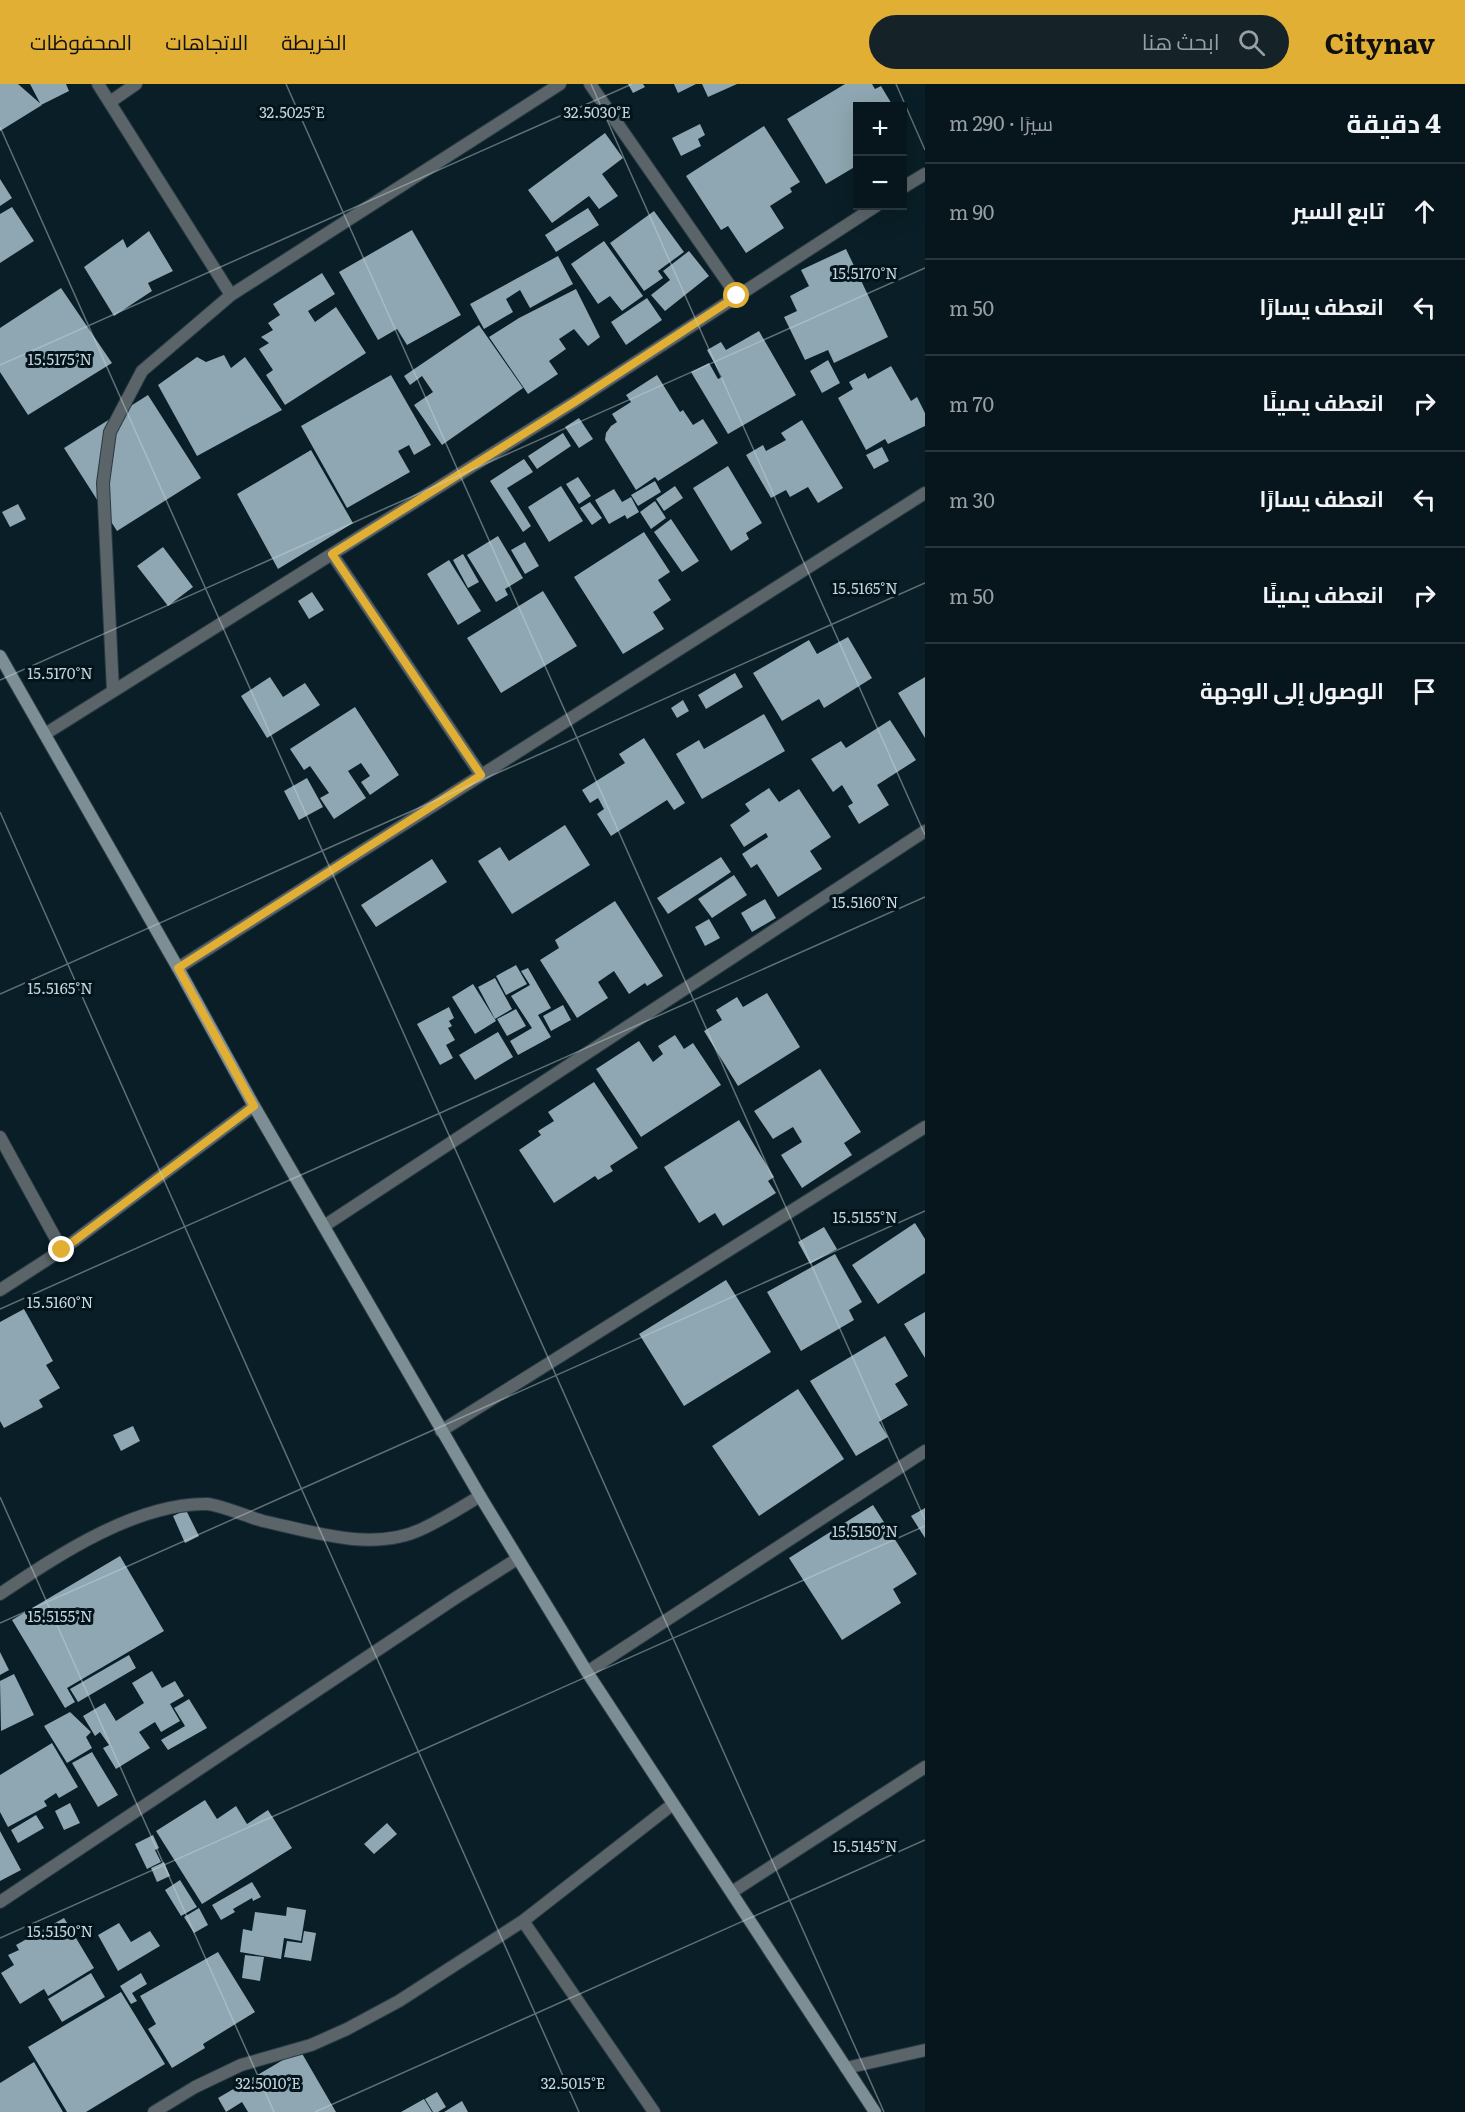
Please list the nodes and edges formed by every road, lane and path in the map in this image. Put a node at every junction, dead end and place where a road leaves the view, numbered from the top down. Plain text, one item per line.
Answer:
1 (98, 84) edge
2 (136, 84) edge
3 (560, 84) edge
4 (590, 84) edge
5 (110, 102) junction
6 (925, 174) edge
7 (907, 185) edge
8 (870, 210) edge
9 (231, 295) junction
10 (737, 296) junction
11 (925, 493) edge
12 (332, 554) junction
13 (0, 656) edge
14 (113, 691) junction
15 (45, 734) junction
16 (481, 775) junction
17 (925, 831) edge
18 (178, 968) junction
19 (254, 1106) junction
20 (925, 1127) edge
21 (0, 1137) edge
22 (324, 1226) junction
23 (62, 1250) junction
24 (0, 1290) edge
25 (441, 1431) junction
26 (925, 1451) edge
27 (480, 1497) junction
28 (517, 1559) junction
29 (0, 1594) edge
30 (587, 1672) junction
31 (925, 1767) edge
32 (673, 1804) junction
33 (732, 1892) junction
34 (0, 1902) edge
35 (523, 1921) junction
36 (925, 2050) edge
37 (846, 2068) junction
38 (650, 2111) edge
39 (154, 2112) edge
40 (874, 2112) edge

1 - 5 street
2 - 5 street
3 - 9 street
4 - 10 street
5 - 9 street
6 - 7 street
8 - 10 street
9 - 14 street
10 - 12 street
11 - 16 street
12 - 14 street
12 - 16 street
13 - 15 street
14 - 15 street
15 - 18 street
16 - 18 street
17 - 22 street
18 - 19 street
19 - 22 street
19 - 23 street
20 - 25 street
21 - 23 street
22 - 25 street
23 - 24 street
25 - 27 street
26 - 30 street
27 - 28 street
27 - 29 street
28 - 30 street
28 - 34 street
30 - 32 street
31 - 33 street
32 - 33 street
32 - 35 street
33 - 37 street
35 - 38 street
35 - 39 street
36 - 37 street
37 - 40 street

